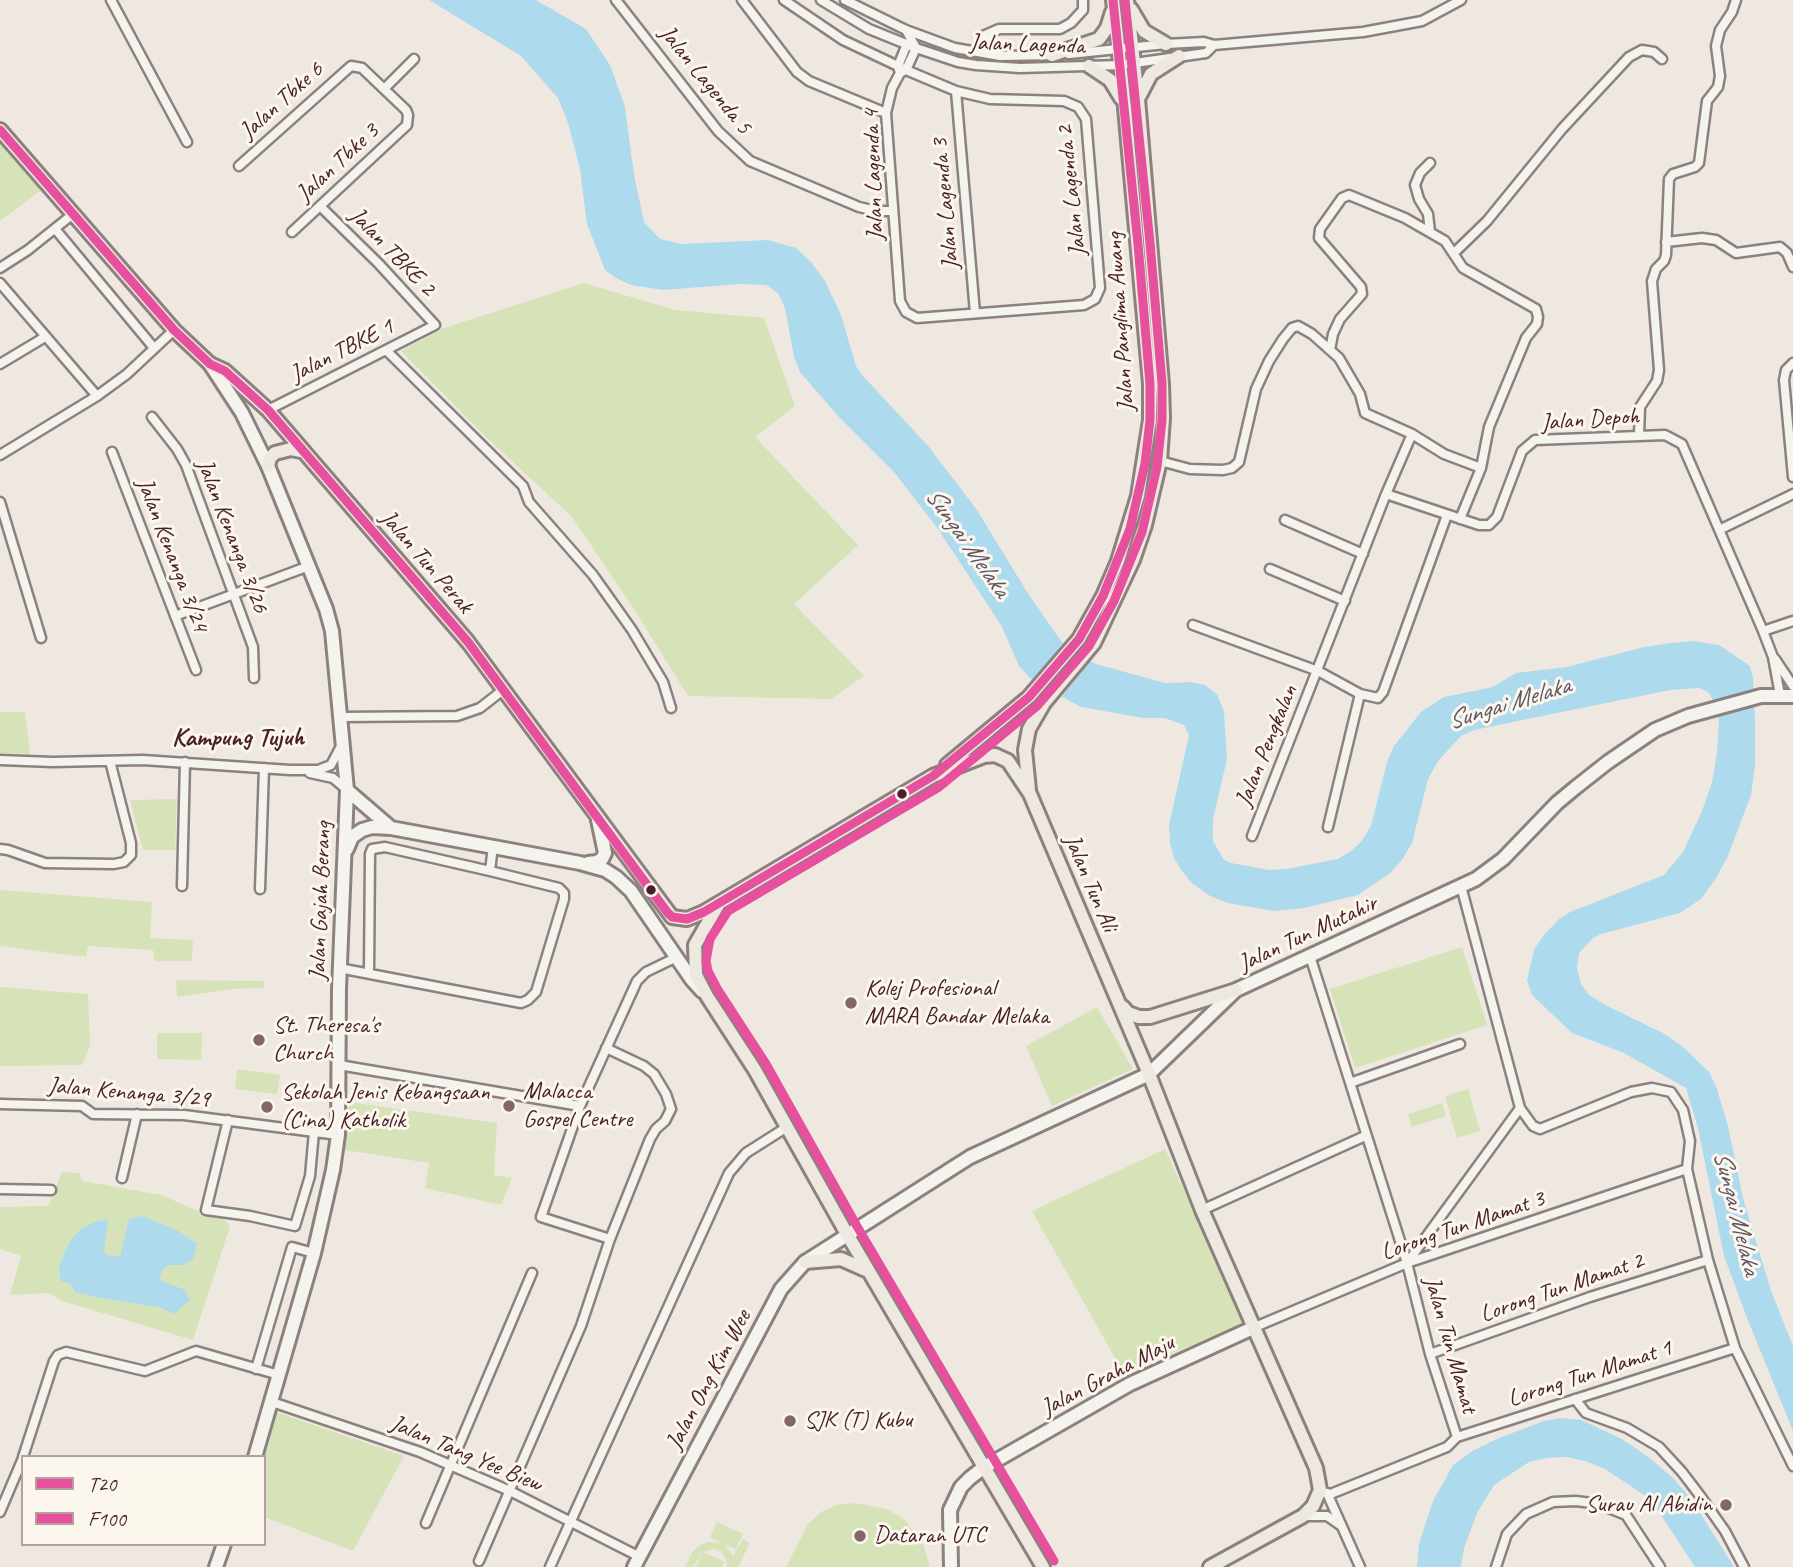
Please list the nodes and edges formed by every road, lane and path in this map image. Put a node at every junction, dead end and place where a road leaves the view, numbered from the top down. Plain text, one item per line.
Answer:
1 (111, 0) edge
2 (616, 0) edge
3 (742, 0) edge
4 (784, 0) edge
5 (821, 0) edge
6 (845, 0) edge
7 (1083, 0) edge
8 (1461, 0) edge
9 (1736, 0) edge
10 (1127, 1) edge
11 (1113, 2) edge
12 (906, 30) junction
13 (927, 39) junction
14 (1167, 44) junction
15 (912, 45) junction
16 (1214, 45) junction
17 (1118, 48) junction
18 (1132, 48) junction
19 (1052, 55) junction
20 (1000, 56) junction
21 (1179, 56) junction
22 (414, 59) dead end
23 (1662, 59) dead end
24 (1134, 64) junction
25 (1120, 65) junction
26 (1089, 66) junction
27 (901, 70) junction
28 (384, 88) junction
29 (956, 91) junction
30 (1138, 99) junction
31 (1125, 108) junction
32 (886, 113) junction
33 (0, 130) edge
34 (187, 142) dead end
35 (1430, 163) dead end
36 (239, 166) dead end
37 (320, 206) junction
38 (893, 211) junction
39 (73, 214) junction
40 (56, 230) junction
41 (292, 232) dead end
42 (1430, 232) junction
43 (1666, 242) junction
44 (1454, 253) junction
45 (1793, 267) edge
46 (0, 268) edge
47 (0, 284) edge
48 (975, 313) junction
49 (435, 325) joint
50 (174, 330) junction
51 (45, 337) junction
52 (154, 348) junction
53 (386, 350) junction
54 (1330, 350) junction
55 (1793, 363) edge
56 (0, 364) edge
57 (210, 364) junction
58 (97, 396) junction
59 (268, 410) junction
60 (152, 417) dead end
61 (1412, 434) junction
62 (1639, 435) junction
63 (301, 452) junction
64 (113, 453) dead end
65 (0, 455) edge
66 (1160, 461) junction
67 (268, 466) junction
68 (1481, 468) junction
69 (1793, 477) edge
70 (1387, 494) junction
71 (1793, 495) edge
72 (0, 502) edge
73 (1447, 515) junction
74 (1460, 519) junction
75 (1284, 520) dead end
76 (1721, 529) junction
77 (1363, 554) junction
78 (309, 566) junction
79 (1270, 569) dead end
80 (235, 594) junction
81 (1345, 601) junction
82 (175, 616) junction
83 (1793, 621) edge
84 (1193, 625) dead end
85 (1763, 631) junction
86 (41, 638) dead end
87 (1773, 657) junction
88 (196, 670) dead end
89 (1318, 671) junction
90 (254, 678) dead end
91 (1793, 685) edge
92 (503, 690) junction
93 (1360, 694) junction
94 (1787, 695) edge
95 (671, 708) dead end
96 (341, 717) junction
97 (342, 742) junction
98 (0, 760) edge
99 (110, 761) junction
100 (185, 762) junction
101 (264, 768) junction
102 (290, 770) junction
103 (933, 776) junction
104 (347, 790) junction
105 (1030, 794) junction
106 (598, 820) junction
107 (1328, 827) dead end
108 (391, 828) junction
109 (1252, 836) dead end
110 (493, 846) junction
111 (0, 849) edge
112 (343, 861) junction
113 (580, 863) junction
114 (490, 871) junction
115 (182, 886) dead end
116 (1461, 886) junction
117 (260, 889) dead end
118 (719, 902) junction
119 (1310, 956) junction
120 (677, 957) junction
121 (339, 968) junction
122 (369, 972) junction
123 (1236, 990) junction
124 (707, 996) junction
125 (1120, 1004) junction
126 (1460, 1044) dead end
127 (606, 1048) junction
128 (339, 1065) junction
129 (1149, 1074) junction
130 (1350, 1083) junction
131 (0, 1104) edge
132 (580, 1106) junction
133 (1520, 1108) junction
134 (136, 1114) junction
135 (228, 1121) junction
136 (787, 1127) junction
137 (314, 1132) junction
138 (338, 1135) junction
139 (1365, 1136) junction
140 (1687, 1170) junction
141 (122, 1178) dead end
142 (0, 1189) edge
143 (51, 1190) dead end
144 (1202, 1210) junction
145 (847, 1234) junction
146 (610, 1239) junction
147 (314, 1253) junction
148 (1708, 1260) junction
149 (805, 1262) junction
150 (1407, 1264) junction
151 (868, 1271) junction
152 (532, 1273) dead end
153 (1255, 1327) junction
154 (1735, 1348) junction
155 (1430, 1354) junction
156 (256, 1369) junction
157 (278, 1376) junction
158 (1575, 1399) junction
159 (272, 1402) junction
160 (1457, 1437) junction
161 (24, 1455) edge
162 (256, 1455) edge
163 (21, 1462) edge
164 (452, 1465) junction
165 (1793, 1466) edge
166 (983, 1468) junction
167 (1316, 1468) junction
168 (510, 1491) junction
169 (1328, 1495) junction
170 (0, 1512) edge
171 (1303, 1516) junction
172 (571, 1522) junction
173 (426, 1523) dead end
174 (1342, 1527) junction
175 (223, 1546) edge
176 (480, 1561) dead end
177 (637, 1562) edge
178 (216, 1567) edge
179 (550, 1567) edge
180 (951, 1567) edge
181 (1043, 1567) edge
182 (1210, 1567) edge
183 (1360, 1567) edge
184 (1496, 1567) edge
185 (1660, 1567) edge
186 (1744, 1567) edge

1 - 34 street
2 - 38 street, Jalan Lagenda 5
3 - 32 street
4 - 27 street, Jalan Lagenda 2
5 - 15 street, Jalan Lagenda
6 - 12 street, Jalan Lagenda
7 - 20 street
8 - 16 street
9 - 43 street
10 - 14 main road
10 - 18 main road, Jalan Panglima Awang
11 - 17 main road, Jalan Panglima Awang
11 - 19 main road
12 - 13 street, Jalan Lagenda
12 - 15 street
13 - 15 street
13 - 20 street, Jalan Lagenda
14 - 16 street, Jalan Lagenda
14 - 18 street, Jalan Lagenda
15 - 26 street, Jalan Lagenda
15 - 27 street, Jalan Lagenda 4
16 - 21 street, Jalan Lagenda
17 - 18 street, Jalan Lagenda
17 - 19 street, Jalan Lagenda
17 - 25 main road, Jalan Panglima Awang
18 - 24 main road, Jalan Panglima Awang
19 - 20 street, Jalan Lagenda
21 - 24 street, Jalan Lagenda
21 - 30 main road
22 - 28 street
23 - 44 street
24 - 25 street, Jalan Lagenda
24 - 30 main road, Jalan Panglima Awang
25 - 26 street, Jalan Lagenda
25 - 31 main road, Jalan Panglima Awang
26 - 31 main road
27 - 29 street, Jalan Lagenda 2
27 - 32 street, Jalan Lagenda 4
28 - 36 street, Jalan Tbke 6
28 - 37 street, Jalan Tbke 3
29 - 48 street, Jalan Lagenda 3
29 - 48 street, Jalan Lagenda 2
30 - 66 main road, Jalan Panglima Awang
31 - 103 main road, Jalan Panglima Awang
32 - 38 street, Jalan Lagenda 4
33 - 39 main road, Jalan Tun Perak
35 - 42 street
37 - 41 street, Jalan Tbke 3
37 - 49 street, Jalan TBKE 2
38 - 48 street, Jalan Lagenda 4
39 - 40 street
39 - 50 main road, Jalan Tun Perak
40 - 46 street
40 - 52 street
42 - 44 street
42 - 54 street
43 - 45 street
43 - 62 street
44 - 68 street
47 - 51 street
49 - 53 street, Jalan TBKE 1
50 - 52 street
50 - 57 main road, Jalan Tun Perak
51 - 56 street
51 - 58 street
52 - 58 street
53 - 59 street, Jalan TBKE 1
53 - 95 street
54 - 61 street
54 - 66 street
55 - 69 street
57 - 59 main road, Jalan Tun Perak
57 - 67 street, Jalan Gajah Berang
58 - 65 street
59 - 63 main road, Jalan Tun Perak
60 - 80 street, Jalan Kenanga 3/26
61 - 68 street
61 - 70 street
62 - 74 street, Jalan Depoh
62 - 76 street, Jalan Depoh
63 - 67 main road
63 - 92 main road, Jalan Tun Perak
64 - 82 street, Jalan Kenanga 3/24
66 - 105 main road, Jalan Panglima Awang
67 - 78 street, Jalan Gajah Berang
68 - 74 street
70 - 73 street, Jalan Depoh
70 - 77 street
71 - 76 street
72 - 86 street
73 - 74 street, Jalan Depoh
73 - 93 street
75 - 77 street
76 - 85 street, Jalan Depoh
77 - 81 street
78 - 80 street
78 - 96 street, Jalan Gajah Berang
79 - 81 street
80 - 82 street
80 - 90 street, Jalan Kenanga 3/26
81 - 89 street
82 - 88 street, Jalan Kenanga 3/24
83 - 85 street
84 - 89 street
85 - 87 street, Jalan Depoh
87 - 91 street, Jalan Depoh
87 - 94 street, Jalan Depoh
89 - 93 street
89 - 109 street, Jalan Pengkalan
92 - 96 street
92 - 106 main road, Jalan Tun Perak
93 - 107 street
94 - 116 street, Jalan Tun Mutahir
96 - 97 street, Jalan Gajah Berang
97 - 102 street
97 - 104 street, Jalan Gajah Berang
98 - 99 street
99 - 100 street
99 - 111 street
100 - 101 street
100 - 115 street
101 - 102 street
101 - 117 street
102 - 104 street
103 - 105 main road, Jalan Tun Ali
103 - 118 main road, Jalan Tun Ali
104 - 108 street
104 - 112 street, Jalan Gajah Berang
105 - 125 main road, Jalan Tun Ali
106 - 113 street
106 - 118 main road, Jalan Tun Perak
108 - 110 street
108 - 112 street
110 - 113 street
110 - 114 street
112 - 121 street, Jalan Gajah Berang
113 - 120 street
114 - 122 street
114 - 122 street
116 - 119 street, Jalan Tun Mutahir
116 - 133 street
118 - 124 main road
119 - 123 street, Jalan Tun Mutahir
119 - 130 street, Jalan Tun Mamat
120 - 124 street
120 - 127 street
121 - 122 street
121 - 128 street, Jalan Gajah Berang
123 - 125 main road
123 - 129 street, Jalan Tun Mutahir
124 - 136 main road
125 - 129 main road, Jalan Tun Ali
126 - 130 street
127 - 132 street
127 - 146 street
128 - 132 street
128 - 138 street, Jalan Gajah Berang
129 - 144 main road, Jalan Tun Ali
129 - 145 street, Jalan Tun Mutahir
130 - 139 street, Jalan Tun Mamat
131 - 134 street, Jalan Kenanga 3/29
132 - 146 street
133 - 140 street
133 - 150 street
134 - 135 street, Jalan Kenanga 3/29
134 - 141 street
135 - 137 street, Jalan Kenanga 3/29
135 - 137 street
136 - 145 main road
136 - 172 street
137 - 138 street, Jalan Kenanga 3/29
138 - 147 street, Jalan Gajah Berang
139 - 144 street
139 - 150 street, Jalan Tun Mamat
140 - 148 street
140 - 150 street, Lorong Tun Mamat 3
142 - 143 street
144 - 153 main road, Jalan Tun Ali
145 - 149 street, Jalan Ong Kim Wee
145 - 151 main road
146 - 168 street
147 - 156 street
147 - 157 street, Jalan Gajah Berang
148 - 154 street
148 - 155 street, Lorong Tun Mamat 2
149 - 151 main road
149 - 177 street, Jalan Ong Kim Wee
150 - 153 street, Lorong Tun Mamat 3
150 - 155 street, Jalan Tun Mamat
151 - 166 main road
152 - 164 street
153 - 166 street, Jalan Graha Maju
153 - 167 main road, Jalan Tun Ali
154 - 158 street, Lorong Tun Mamat 1
154 - 165 street
155 - 160 street, Jalan Tun Mamat
156 - 157 street
156 - 161 street
157 - 159 street, Jalan Gajah Berang
158 - 160 street, Lorong Tun Mamat 1
158 - 186 street
159 - 162 street, Jalan Gajah Berang
159 - 164 street, Jalan Tang Yee Biew
160 - 169 street, Lorong Tun Mamat 1
163 - 170 street
164 - 168 street, Jalan Tang Yee Biew
164 - 173 street
166 - 180 street, Jalan Graha Maju
166 - 181 main road
167 - 169 street
167 - 171 main road
168 - 172 street, Jalan Tang Yee Biew
168 - 176 street
169 - 174 street
171 - 174 street
171 - 182 main road
172 - 177 street, Jalan Tang Yee Biew
172 - 179 street
174 - 183 street
175 - 178 street
184 - 185 street

